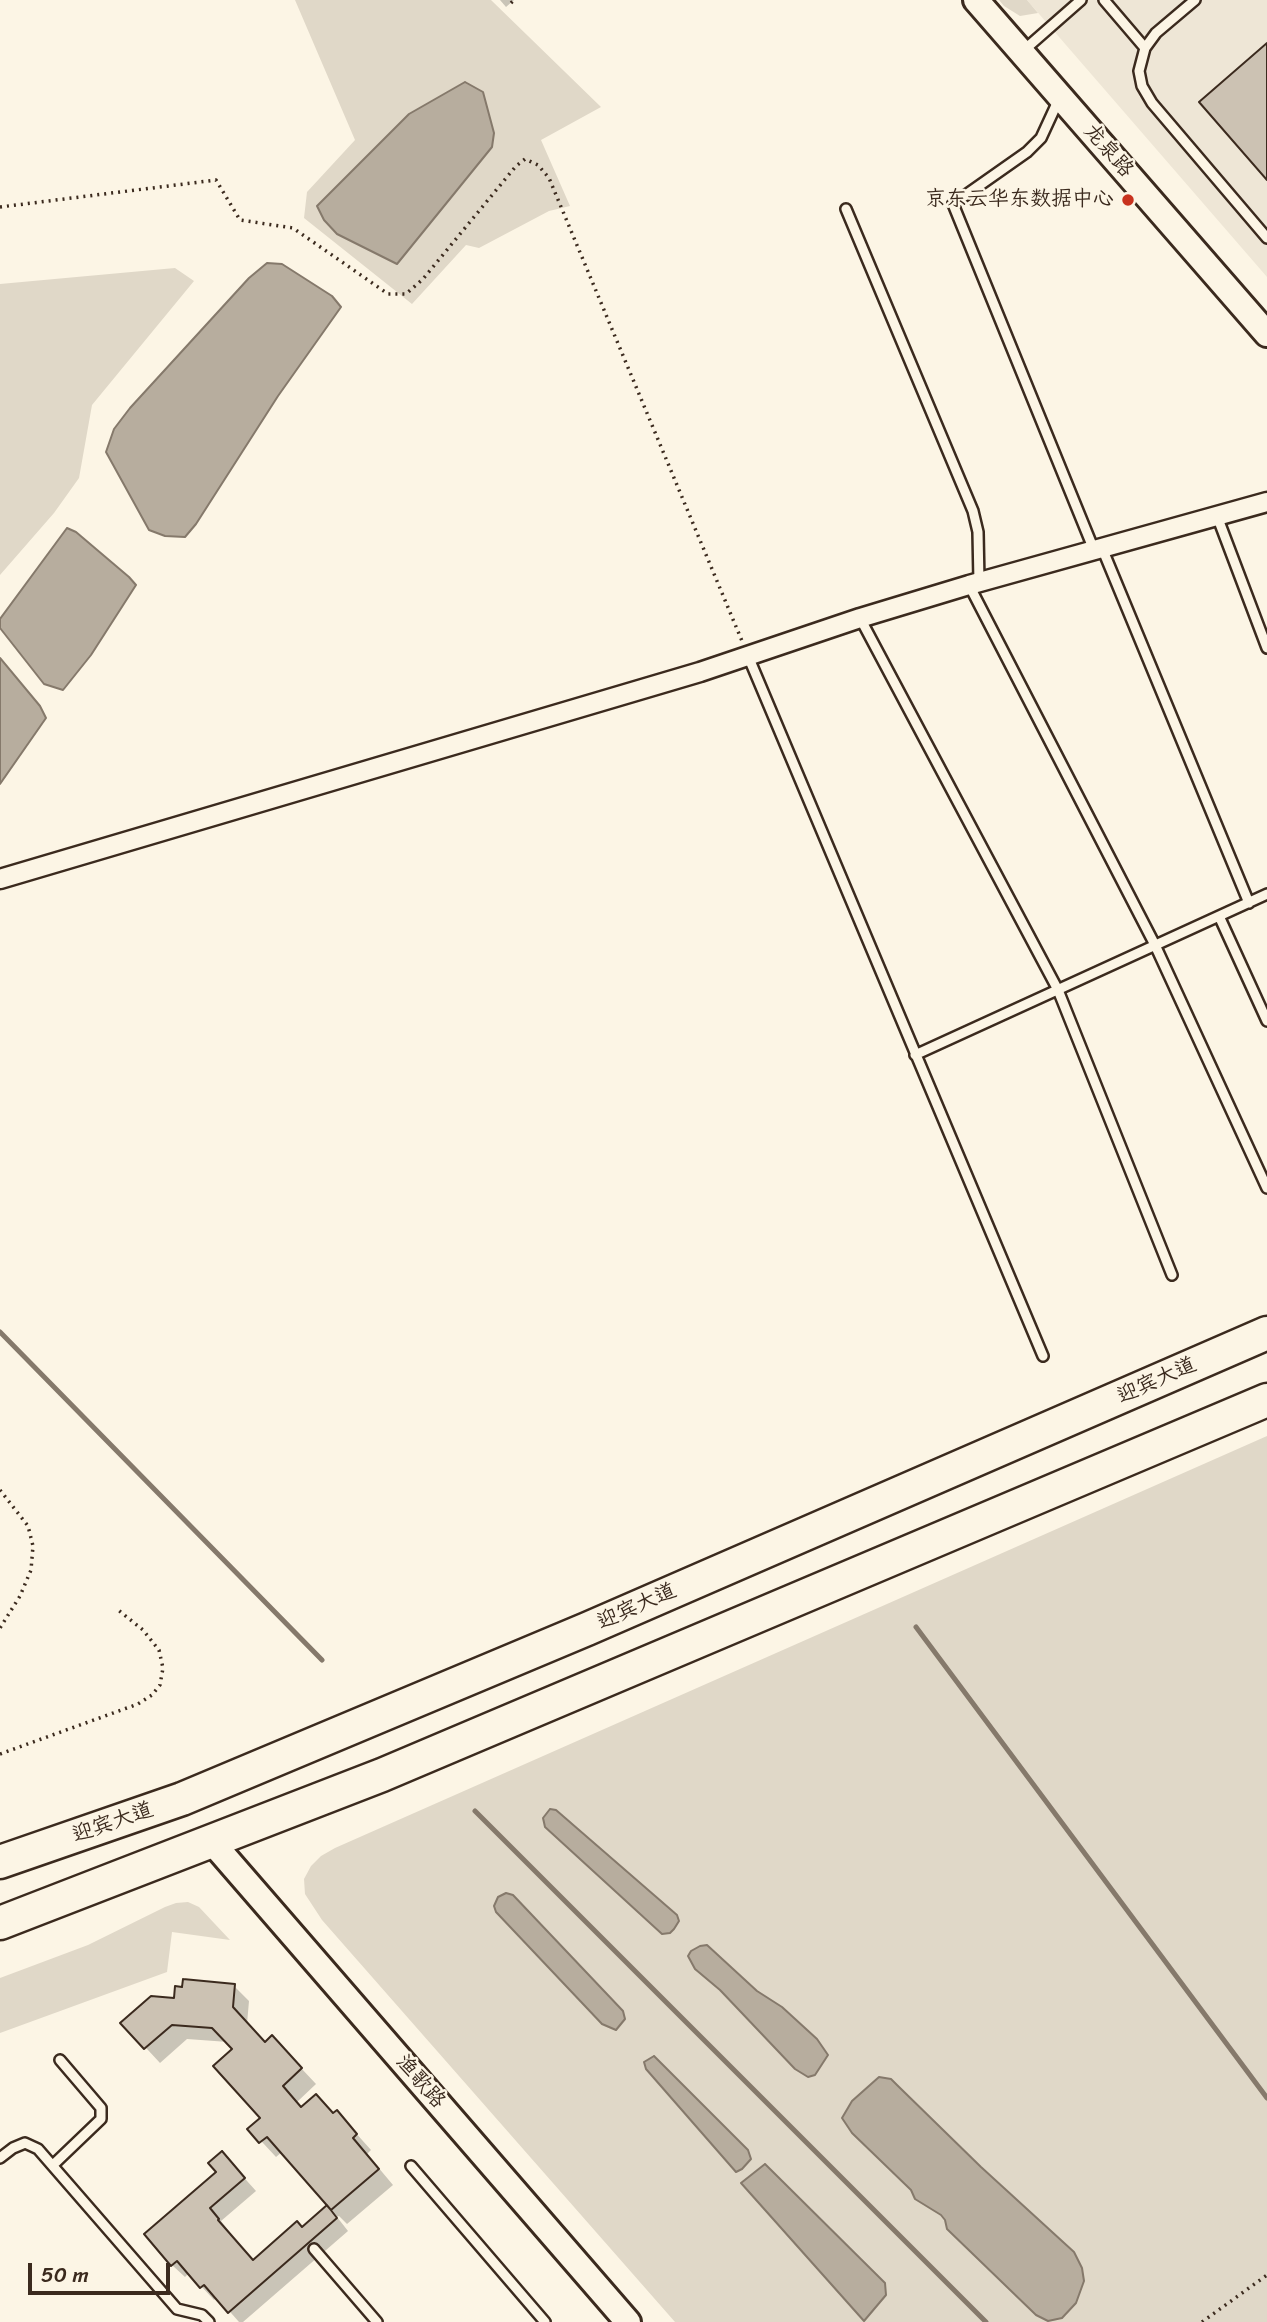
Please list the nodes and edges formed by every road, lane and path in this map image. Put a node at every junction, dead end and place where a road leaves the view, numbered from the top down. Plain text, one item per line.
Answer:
1 (976, 0) edge
2 (1081, 0) edge
3 (1104, 0) edge
4 (1195, 0) edge
5 (1145, 48) junction
6 (1021, 52) junction
7 (1060, 97) junction
8 (0, 207) edge
9 (846, 209) dead end
10 (1267, 238) edge
11 (1267, 334) edge
12 (1267, 502) edge
13 (1217, 516) junction
14 (1098, 549) junction
15 (974, 583) junction
16 (860, 618) junction
17 (1267, 648) edge
18 (748, 656) junction
19 (0, 879) edge
20 (1267, 894) edge
21 (1248, 903) junction
22 (1219, 916) junction
23 (1155, 945) junction
24 (1058, 990) junction
25 (1267, 1021) edge
26 (915, 1055) junction
27 (1267, 1188) edge
28 (1172, 1275) dead end
29 (1267, 1333) edge
30 (1043, 1356) dead end
31 (1267, 1400) edge
32 (0, 1490) edge
33 (117, 1609) dead end
34 (0, 1628) edge
35 (0, 1754) edge
36 (212, 1842) junction
37 (0, 1862) edge
38 (0, 1923) edge
39 (60, 2060) dead end
40 (0, 2158) edge
41 (53, 2165) junction
42 (411, 2166) dead end
43 (314, 2249) dead end
44 (1267, 2275) edge
45 (209, 2322) edge
46 (377, 2322) edge
47 (545, 2322) edge
48 (628, 2322) edge
49 (1202, 2322) edge

1 - 6 street, 龙泉路
2 - 6 lane
3 - 5 lane
4 - 5 lane
5 - 10 lane
6 - 7 street, 龙泉路
7 - 11 street, 龙泉路
7 - 14 lane
8 - 18 path
9 - 15 lane
12 - 13 street
13 - 14 street
13 - 17 lane
14 - 15 street
14 - 21 lane
15 - 16 street
15 - 23 lane
16 - 18 street
16 - 24 lane
18 - 19 street
18 - 26 lane
20 - 21 lane
21 - 22 lane
22 - 23 lane
22 - 25 lane
23 - 24 lane
23 - 27 lane
24 - 26 lane
24 - 28 lane
26 - 30 lane
29 - 37 highway, 迎宾大道
31 - 36 highway
32 - 34 path
33 - 35 path
36 - 38 highway
36 - 48 street, 渔歌路
39 - 41 lane
40 - 41 lane
41 - 45 lane
42 - 47 lane
43 - 46 lane
44 - 49 path

